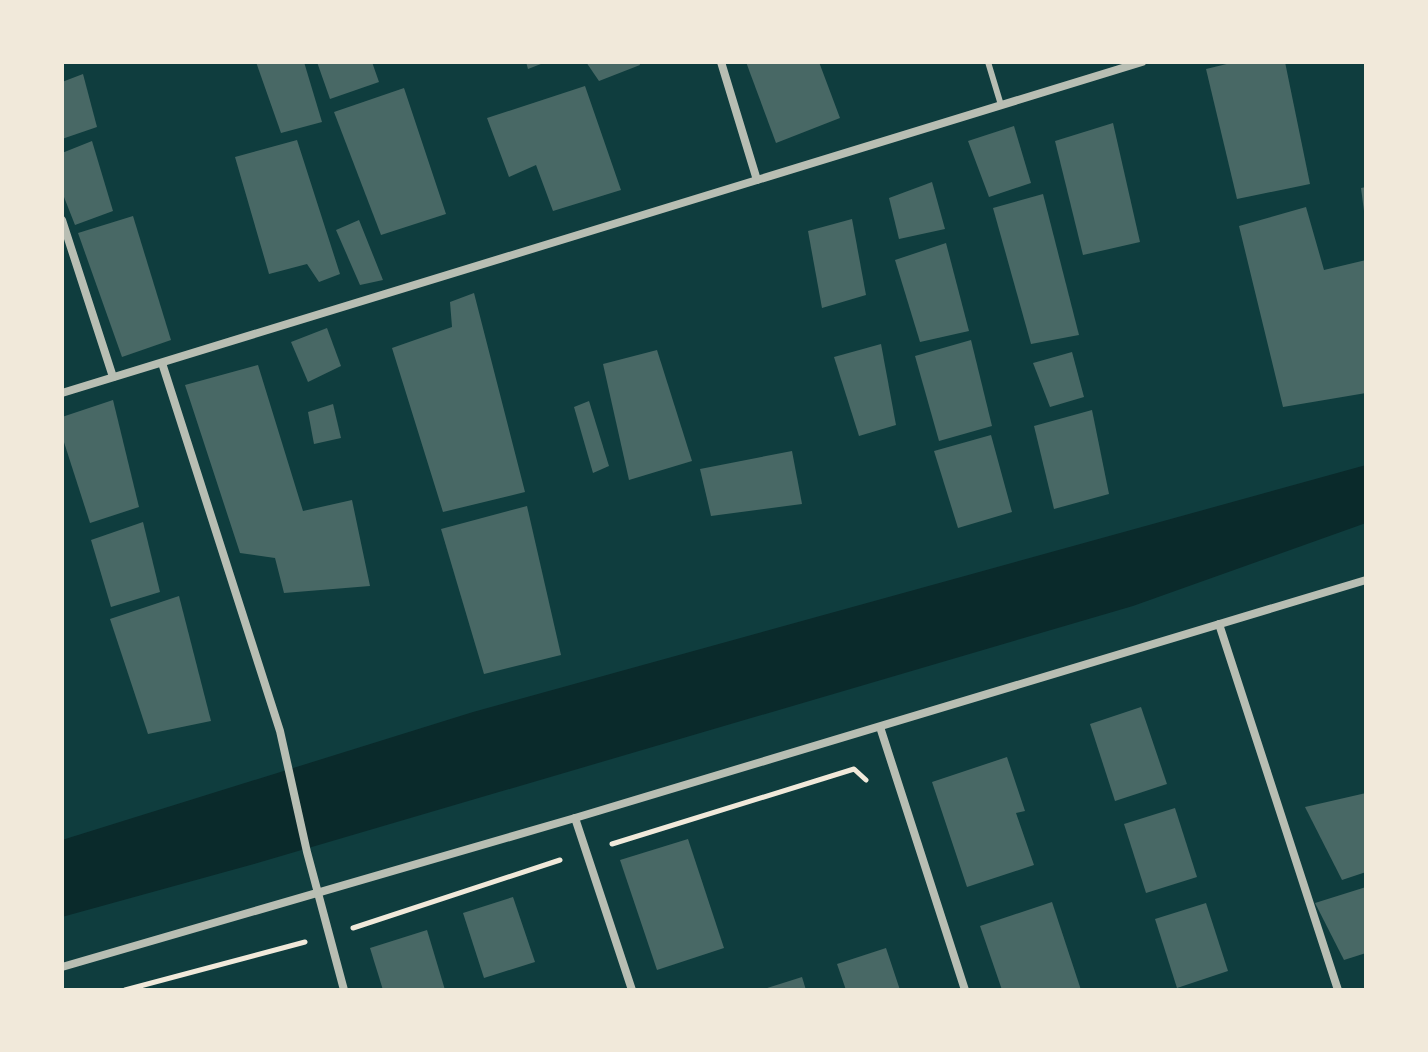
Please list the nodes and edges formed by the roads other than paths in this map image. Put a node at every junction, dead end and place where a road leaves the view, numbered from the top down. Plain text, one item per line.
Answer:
1 (721, 62) edge
2 (988, 62) edge
3 (1142, 62) edge
4 (1001, 105) junction
5 (757, 180) junction
6 (62, 220) edge
7 (162, 363) junction
8 (113, 377) junction
9 (62, 393) edge
10 (1366, 580) edge
11 (1219, 624) junction
12 (880, 727) junction
13 (575, 818) junction
14 (318, 891) junction
15 (62, 967) edge
16 (344, 990) edge
17 (632, 990) edge
18 (965, 990) edge
19 (1338, 990) edge

1 - 5 street
2 - 4 lane
3 - 4 street
4 - 5 street
5 - 7 street
6 - 8 street
7 - 8 street
7 - 14 street
8 - 9 street
10 - 11 street
11 - 12 street
11 - 19 street
12 - 13 street
12 - 18 street
13 - 14 street
13 - 17 street
14 - 15 street
14 - 16 street

